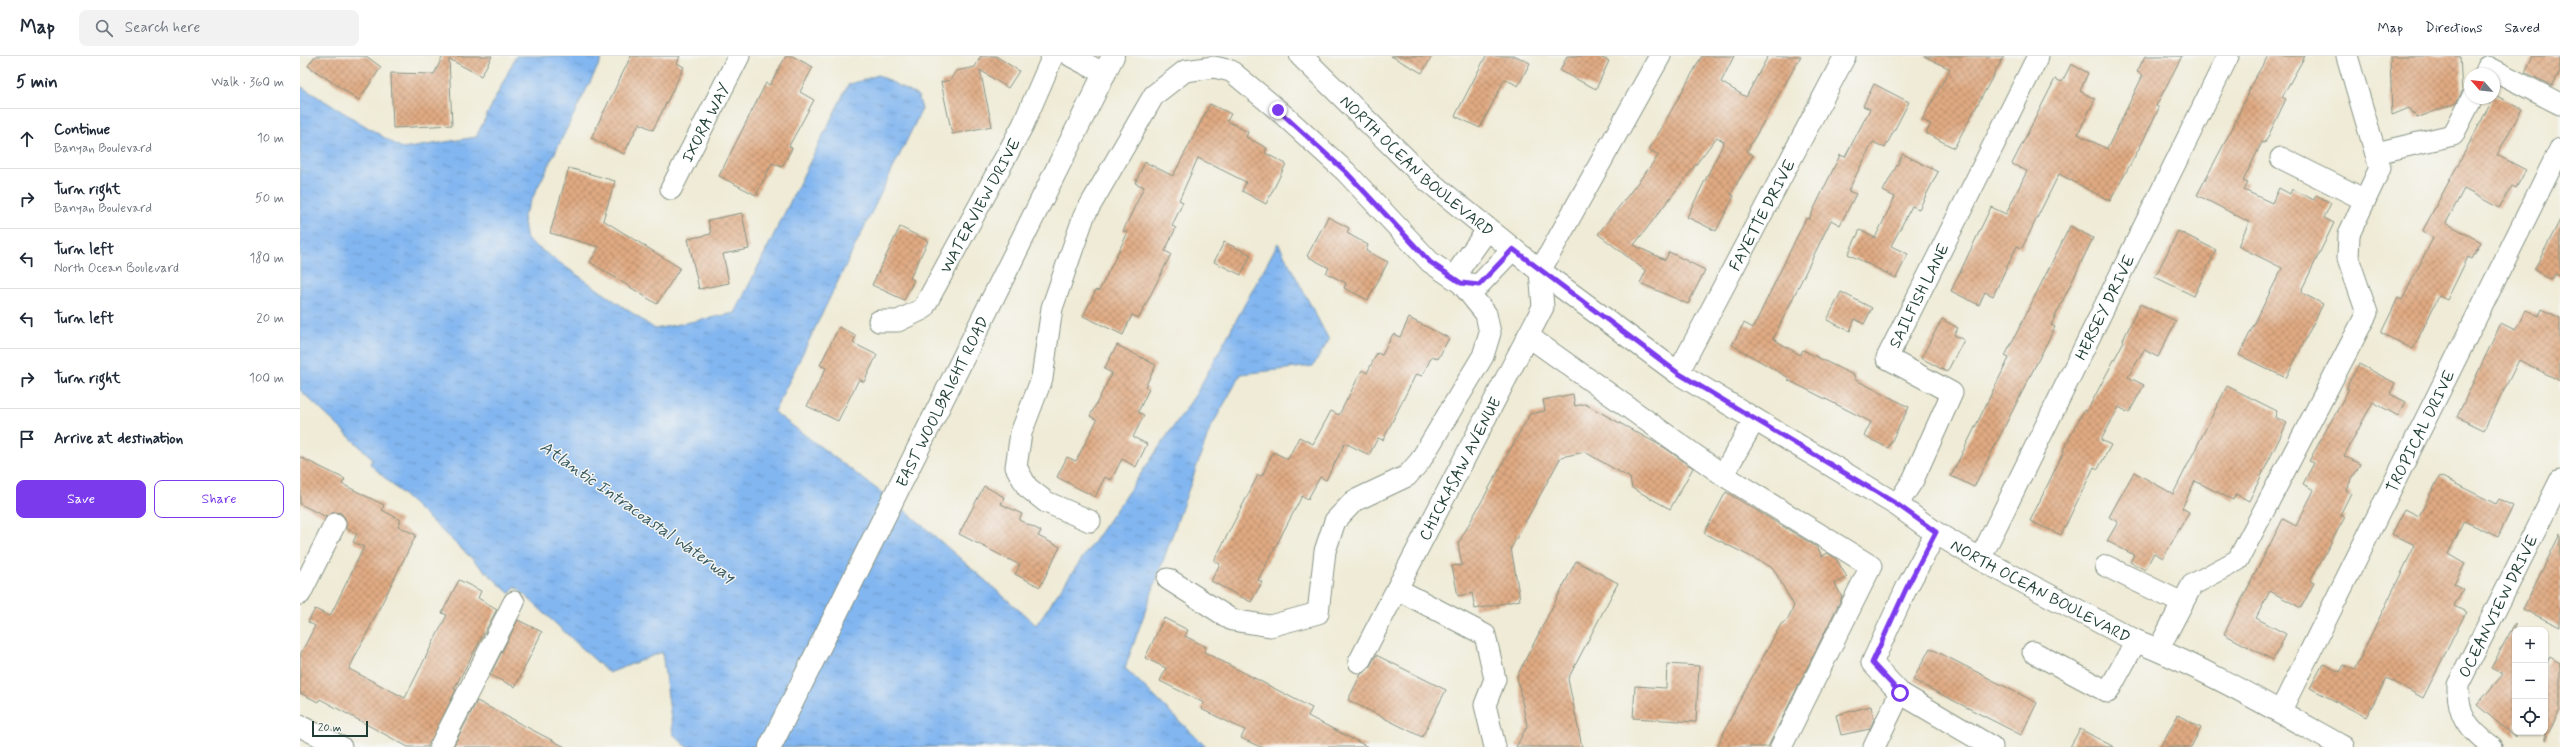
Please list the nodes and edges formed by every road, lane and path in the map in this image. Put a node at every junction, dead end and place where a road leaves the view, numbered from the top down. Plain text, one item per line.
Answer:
1 (739, 56) edge
2 (1053, 56) edge
3 (1071, 56) edge
4 (1301, 56) edge
5 (1660, 56) edge
6 (1845, 56) edge
7 (2038, 56) edge
8 (2228, 56) edge
9 (2347, 56) edge
10 (1109, 65) edge
11 (2500, 73) edge
12 (2469, 104) edge
13 (2560, 104) edge
14 (2560, 149) edge
15 (2376, 153) junction
16 (2281, 158) dead end
17 (671, 189) dead end
18 (2365, 200) junction
19 (1488, 229) junction
20 (1513, 249) junction
21 (1540, 271) junction
22 (1461, 283) junction
23 (879, 321) dead end
24 (1528, 336) junction
25 (1678, 373) junction
26 (1750, 416) junction
27 (1717, 471) junction
28 (2560, 481) edge
29 (1898, 505) junction
30 (1090, 520) dead end
31 (335, 524) dead end
32 (1936, 532) junction
33 (1980, 559) junction
34 (2106, 566) dead end
35 (1168, 580) dead end
36 (1397, 589) junction
37 (300, 594) edge
38 (514, 602) dead end
39 (2182, 603) junction
40 (2136, 641) junction
41 (2158, 650) junction
42 (2033, 652) dead end
43 (1359, 662) dead end
44 (1900, 693) junction
45 (2280, 712) junction
46 (300, 726) edge
47 (341, 747) edge
48 (440, 747) edge
49 (770, 747) edge
50 (1495, 747) edge
51 (1781, 747) edge
52 (1874, 747) edge
53 (1992, 747) edge
54 (2343, 747) edge
55 (2492, 747) edge

1 - 17 street, IXORA WAY
2 - 23 street, WATERVIEW DRIVE
3 - 10 street
4 - 19 main road, NORTH OCEAN BOULEVARD
5 - 21 street
6 - 25 street, FAYETTE DRIVE
7 - 29 street, SAILFISH LANE
8 - 33 street, HERSEY DRIVE
9 - 15 street
10 - 49 main road, EAST WOOLBRIGHT ROAD
11 - 13 street
12 - 15 street
14 - 45 street, TROPICAL DRIVE
15 - 18 street
16 - 18 street
18 - 39 street
19 - 20 main road, NORTH OCEAN BOULEVARD
19 - 22 street
20 - 21 main road, NORTH OCEAN BOULEVARD
20 - 22 street
21 - 24 street, CHICKASAW AVENUE
21 - 25 main road, NORTH OCEAN BOULEVARD
22 - 30 street
22 - 35 street
24 - 27 street
24 - 36 street, CHICKASAW AVENUE
25 - 26 main road, NORTH OCEAN BOULEVARD
26 - 27 street
26 - 29 main road, NORTH OCEAN BOULEVARD
27 - 51 street
28 - 55 street, OCEANVIEW DRIVE
29 - 32 main road, NORTH OCEAN BOULEVARD
31 - 37 street
32 - 33 main road, NORTH OCEAN BOULEVARD
32 - 44 street
33 - 40 main road, NORTH OCEAN BOULEVARD
34 - 39 street
36 - 43 street, CHICKASAW AVENUE
36 - 50 street
38 - 48 street
39 - 41 street
40 - 41 main road, NORTH OCEAN BOULEVARD
40 - 42 street
41 - 45 main road, NORTH OCEAN BOULEVARD
44 - 52 street
44 - 53 street
45 - 54 main road, NORTH OCEAN BOULEVARD
46 - 47 street

